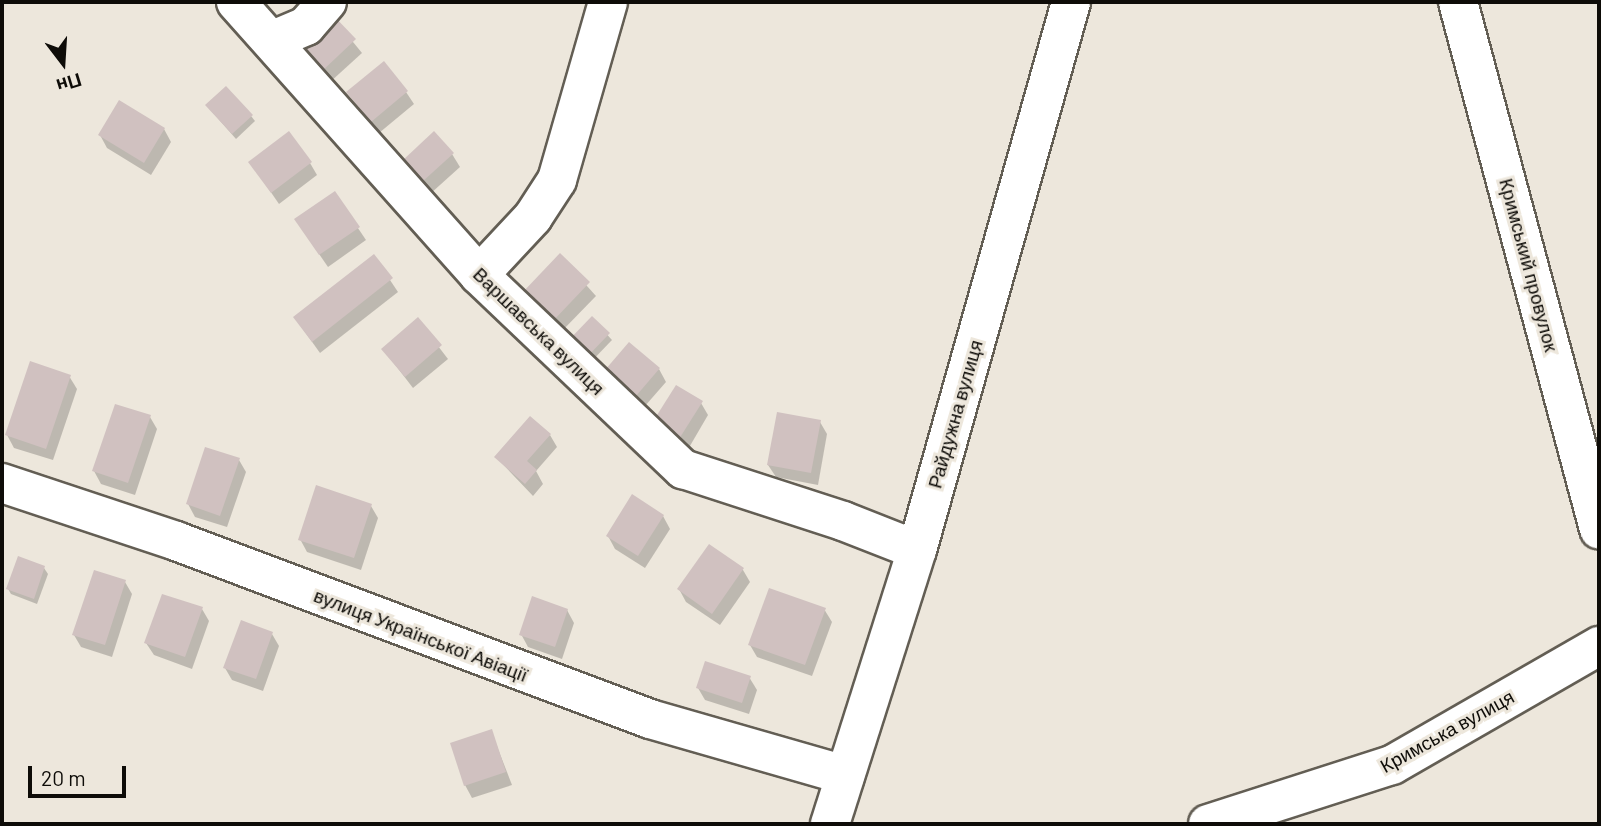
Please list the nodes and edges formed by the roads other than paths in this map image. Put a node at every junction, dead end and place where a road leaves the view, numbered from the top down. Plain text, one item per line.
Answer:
1 (236, 2) edge
2 (327, 2) edge
3 (608, 2) edge
4 (1071, 2) edge
5 (1458, 2) edge
6 (273, 40) junction
7 (479, 275) junction
8 (2, 484) edge
9 (1599, 529) edge
10 (917, 550) junction
11 (1599, 646) edge
12 (845, 775) junction
13 (830, 824) edge
14 (1208, 824) edge

1 - 6 street, Варшавська вулиця
2 - 6 street
3 - 7 street
4 - 10 street, Райдужна вулиця
5 - 9 street, Кримський провулок
6 - 7 street, Варшавська вулиця
7 - 10 street, Варшавська вулиця
8 - 12 street, вулиця Української Авіації
10 - 12 street, Райдужна вулиця
11 - 14 street, Кримська вулиця
12 - 13 street, Райдужна вулиця

